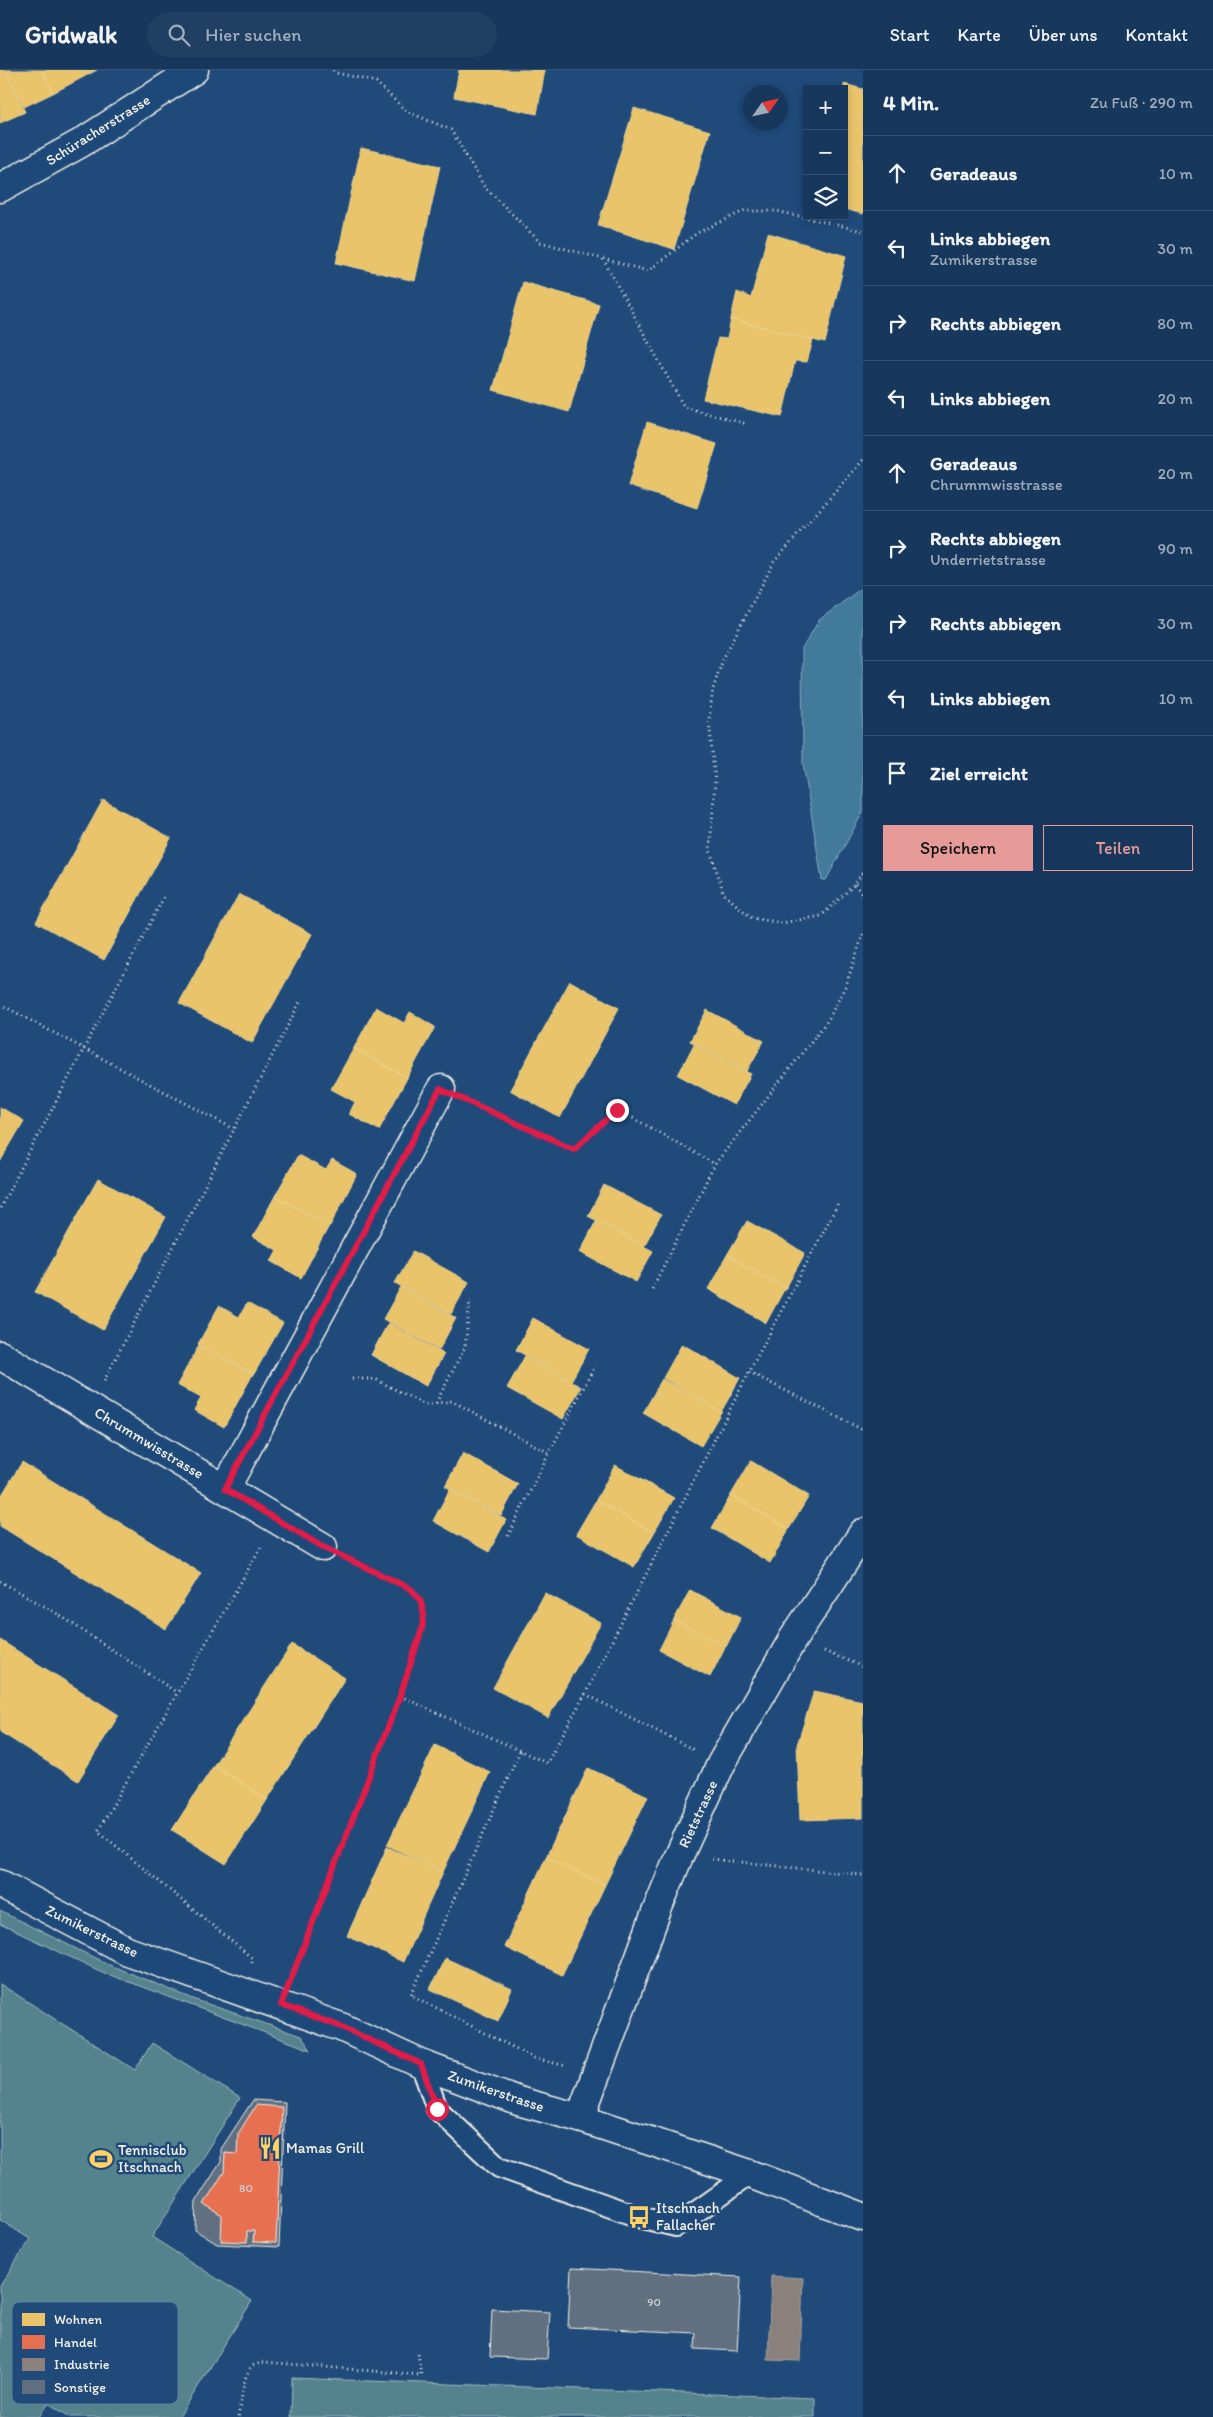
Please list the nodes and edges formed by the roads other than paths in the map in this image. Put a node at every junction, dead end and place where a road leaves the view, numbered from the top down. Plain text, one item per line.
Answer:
1 (194, 70) edge
2 (0, 188) edge
3 (440, 1089) road end
4 (0, 1355) edge
5 (225, 1489) junction
6 (863, 1533) edge
7 (323, 1547) road end
8 (0, 1884) edge
9 (421, 2064) junction
10 (580, 2118) junction
11 (750, 2174) junction
12 (863, 2217) edge

1 - 2 street, Schüracherstrasse
3 - 5 street
4 - 5 street, Chrummwisstrasse
5 - 7 street, Chrummwisstrasse
6 - 10 street, Rietstrasse
8 - 9 street, Zumikerstrasse
9 - 10 street, Zumikerstrasse
9 - 11 lane
10 - 11 street, Zumikerstrasse
11 - 12 street, Zumikerstrasse

